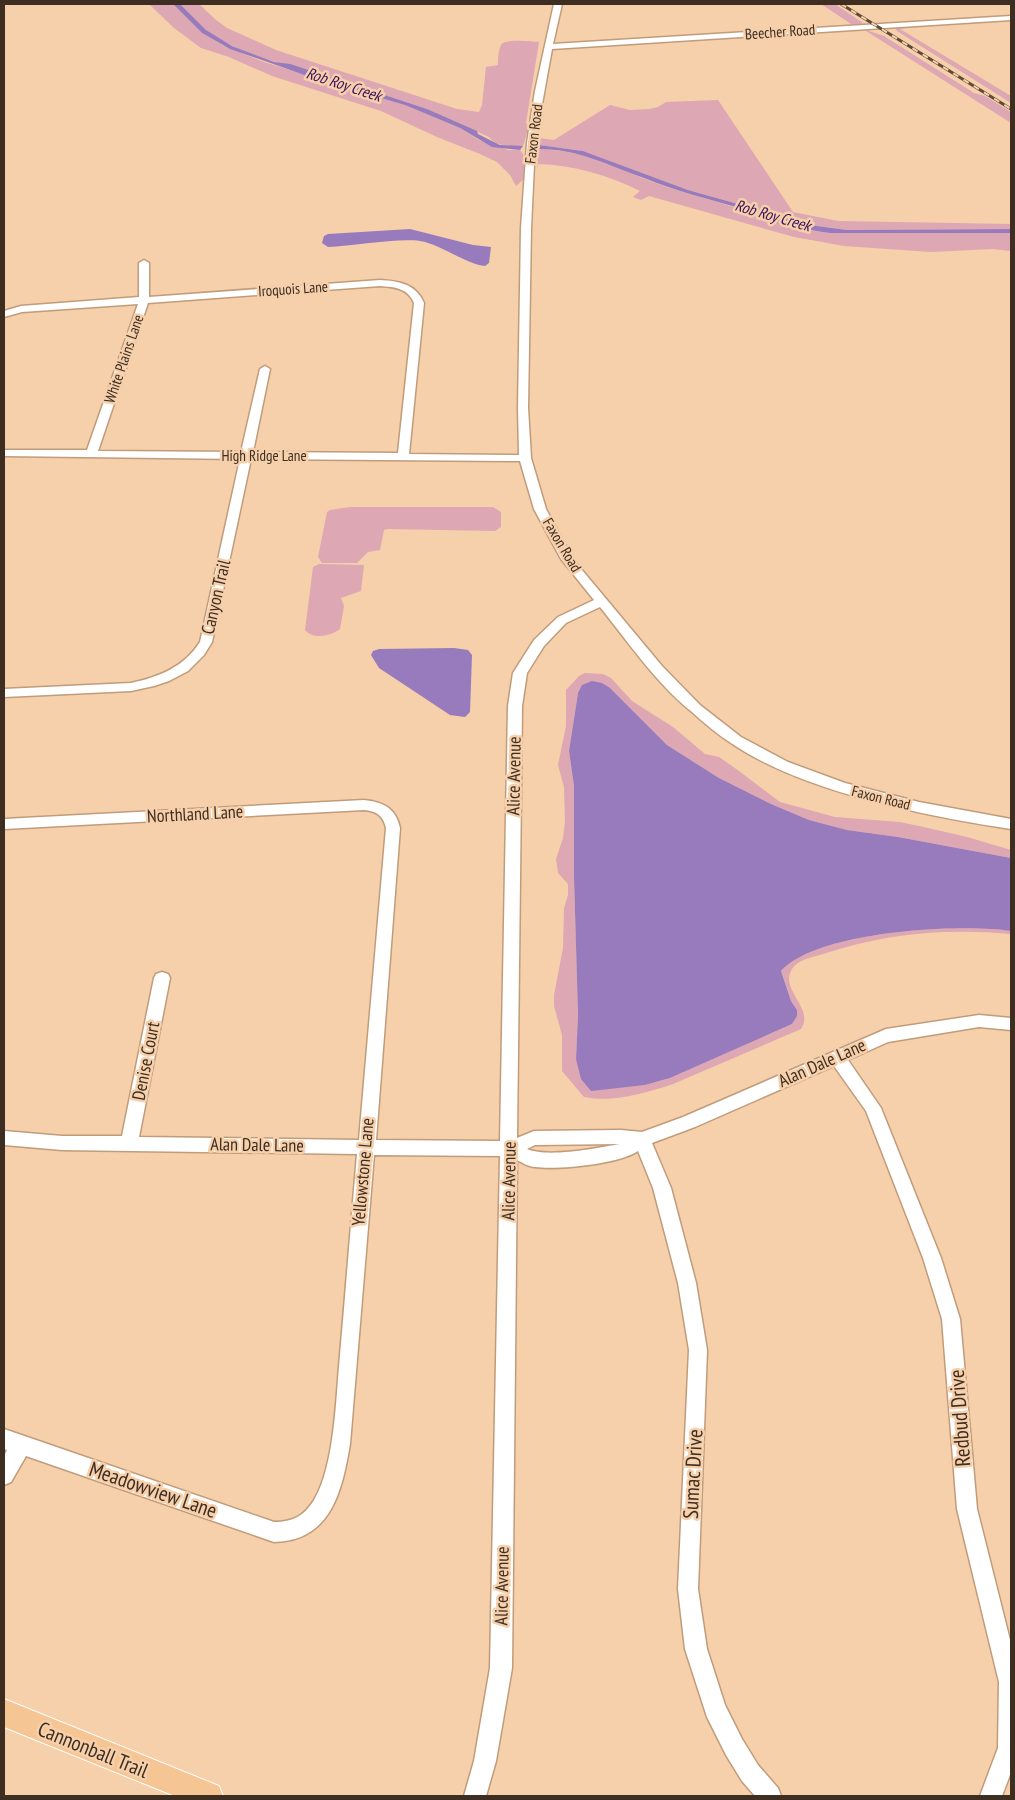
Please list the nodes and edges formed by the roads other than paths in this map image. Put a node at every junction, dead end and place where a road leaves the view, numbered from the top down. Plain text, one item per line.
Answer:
1 (558, 4) edge
2 (1011, 18) edge
3 (548, 47) junction
4 (144, 262) dead end
5 (144, 300) junction
6 (4, 313) edge
7 (265, 369) dead end
8 (4, 453) edge
9 (91, 454) junction
10 (247, 455) junction
11 (403, 457) junction
12 (525, 458) junction
13 (600, 602) junction
14 (4, 693) edge
15 (385, 811) joint
16 (4, 824) edge
17 (1011, 824) edge
18 (162, 978) dead end
19 (1011, 1024) edge
20 (837, 1057) junction
21 (4, 1138) edge
22 (642, 1139) junction
23 (129, 1143) junction
24 (366, 1146) junction
25 (510, 1149) junction
26 (12, 1442) edge
27 (4, 1475) edge
28 (304, 1526) joint
29 (1011, 1682) edge
30 (4, 1714) edge
31 (209, 1796) edge
32 (475, 1796) edge
33 (770, 1796) edge
34 (991, 1796) edge

1 - 3 street, Faxon Road
2 - 3 street, Beecher Road
3 - 12 street, Faxon Road
4 - 5 street, White Plains Lane
5 - 6 street, Iroquois Lane
5 - 9 street, White Plains Lane
5 - 11 street, Iroquois Lane
7 - 10 street, Canyon Trail
8 - 9 street, High Ridge Lane
9 - 10 street, High Ridge Lane
10 - 11 street, High Ridge Lane
10 - 14 street, Canyon Trail
11 - 12 street, High Ridge Lane
12 - 13 street, Faxon Road
13 - 17 street, Faxon Road
13 - 25 street, Alice Avenue
15 - 16 street, Northland Lane
15 - 24 street, Yellowstone Lane
18 - 23 street, Denise Court
19 - 20 street, Alan Dale Lane
20 - 22 street, Alan Dale Lane
20 - 29 street, Redbud Drive
21 - 23 street, Alan Dale Lane
22 - 25 street, Alan Dale Lane
22 - 33 street, Sumac Drive
23 - 24 street, Alan Dale Lane
24 - 25 street, Alan Dale Lane
24 - 28 street, Yellowstone Lane
25 - 32 street, Alice Avenue
26 - 27 street
26 - 28 street, Meadowview Lane
29 - 34 street, Redbud Drive
30 - 31 main road, Cannonball Trail

